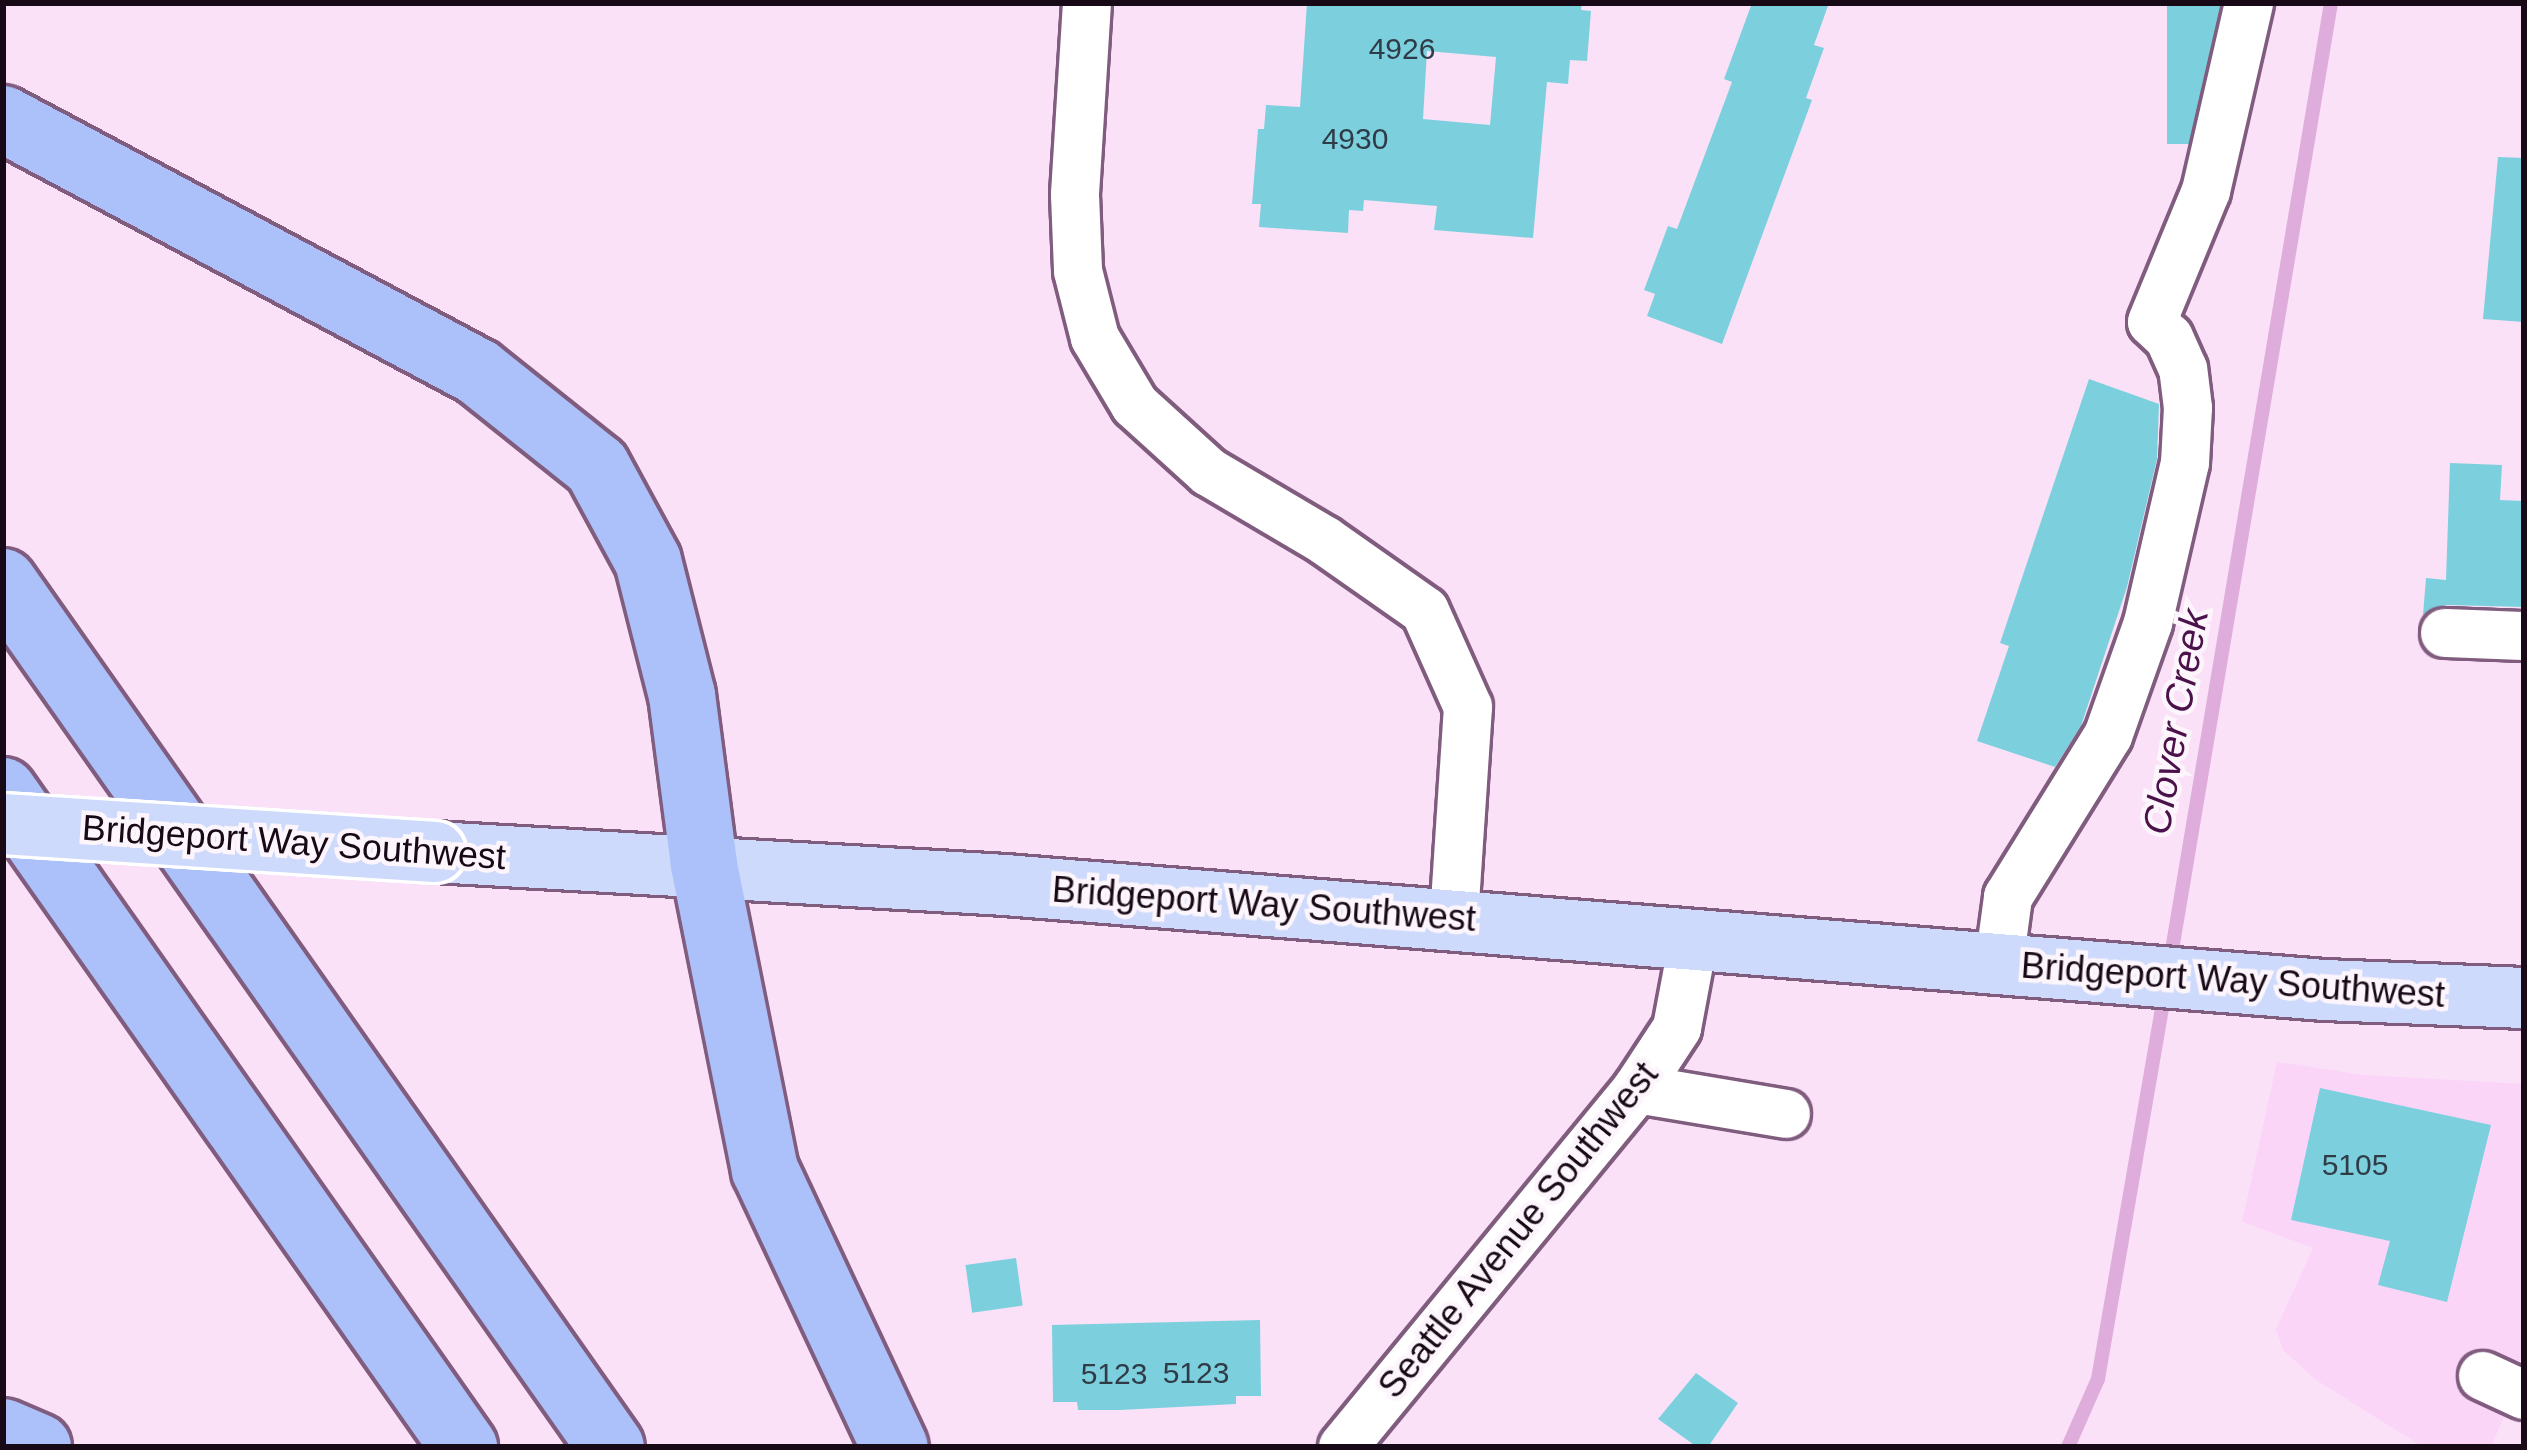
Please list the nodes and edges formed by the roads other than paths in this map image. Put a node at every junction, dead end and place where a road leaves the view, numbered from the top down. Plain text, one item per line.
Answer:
1 (1088, 3) edge
2 (2249, 3) edge
3 (3, 119) edge
4 (3, 582) edge
5 (2445, 633) dead end
6 (2524, 636) edge
7 (3, 791) edge
8 (3, 824) edge
9 (704, 865) junction
10 (1454, 918) junction
11 (1694, 937) junction
12 (1999, 964) junction
13 (2524, 998) edge
14 (1637, 1089) junction
15 (1786, 1114) dead end
16 (3, 1432) edge
17 (1356, 1443) edge
18 (38, 1447) edge
19 (464, 1447) edge
20 (611, 1447) edge
21 (895, 1447) edge

1 - 10 street
2 - 12 street
3 - 9 highway
4 - 20 highway
5 - 6 street
7 - 19 highway
8 - 9 main road, Bridgeport Way Southwest, bridge
9 - 10 main road, Bridgeport Way Southwest
9 - 21 highway
10 - 11 main road, Bridgeport Way Southwest
11 - 12 main road, Bridgeport Way Southwest
11 - 14 street, Seattle Avenue Southwest
12 - 13 main road, Bridgeport Way Southwest
14 - 15 street
14 - 17 street, Seattle Avenue Southwest
16 - 18 highway

